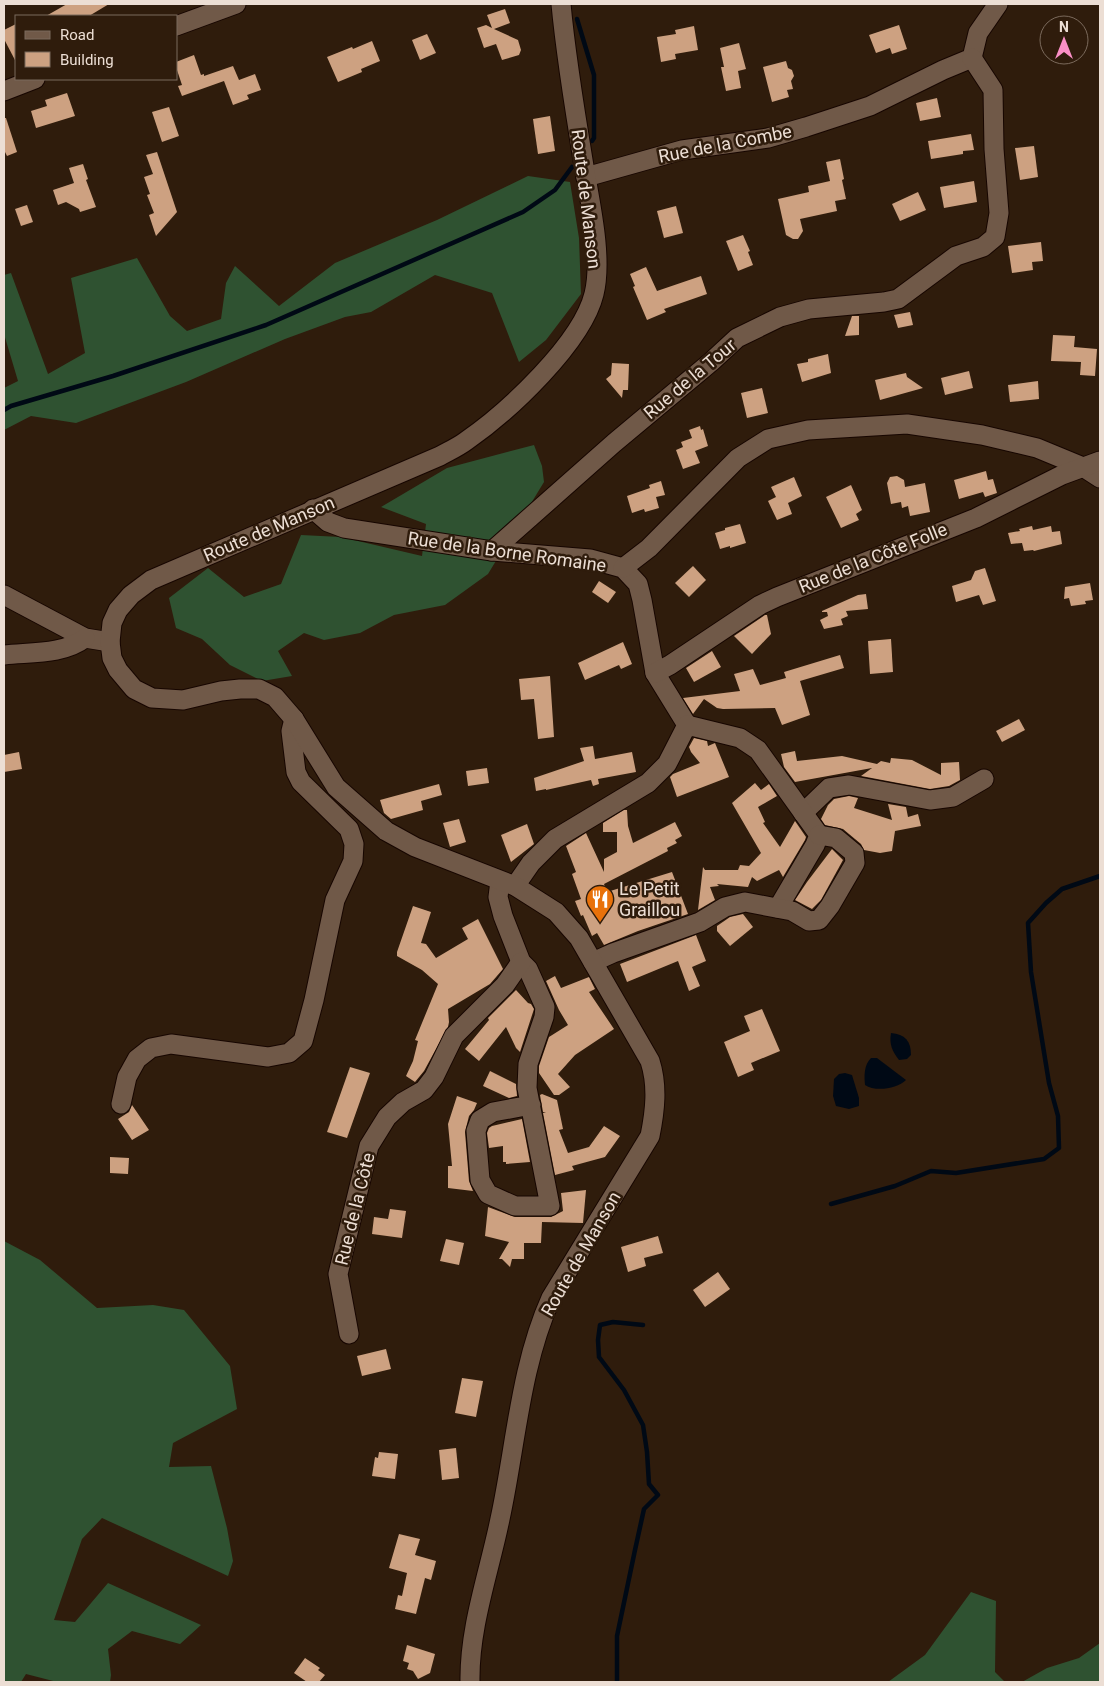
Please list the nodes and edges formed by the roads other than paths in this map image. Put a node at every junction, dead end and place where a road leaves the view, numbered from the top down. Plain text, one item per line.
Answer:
1 (236, 4) edge
2 (561, 4) edge
3 (998, 4) edge
4 (178, 25) edge
5 (972, 58) junction
6 (32, 80) edge
7 (4, 91) edge
8 (586, 177) junction
9 (1091, 464) edge
10 (1100, 478) edge
11 (313, 509) junction
12 (492, 551) junction
13 (623, 568) junction
14 (4, 595) edge
15 (85, 638) junction
16 (110, 642) junction
17 (4, 655) edge
18 (655, 673) junction
19 (294, 719) junction
20 (687, 725) junction
21 (984, 779) dead end
22 (803, 813) junction
23 (819, 835) junction
24 (508, 883) junction
25 (778, 908) junction
26 (521, 962) junction
27 (593, 962) junction
28 (121, 1104) dead end
29 (531, 1105) junction
30 (349, 1334) dead end
31 (470, 1682) edge

1 - 4 street
2 - 8 street, Route de Manson
3 - 5 street
5 - 8 street, Rue de la Combe
5 - 12 street, Rue de la Tour
6 - 7 street
8 - 11 street, Route de Manson
9 - 10 street
9 - 13 street
9 - 18 street, Rue de la Côte Folle
11 - 12 street, Rue de la Borne Romaine
11 - 16 street, Route de Manson
12 - 13 street, Rue de la Borne Romaine
13 - 18 street, Rue de la Borne Romaine
14 - 15 street
15 - 16 street
15 - 17 street
16 - 19 street, Route de Manson
18 - 20 street, Rue de la Borne Romaine
19 - 24 street, Route de Manson
19 - 28 street
20 - 22 street
20 - 24 street
21 - 22 street
22 - 23 street
23 - 25 street
23 - 25 street
24 - 26 street
24 - 27 street, Route de Manson
25 - 27 street
26 - 29 street
26 - 30 street, Rue de la Côte
27 - 31 street, Route de Manson
29 - 29 street

